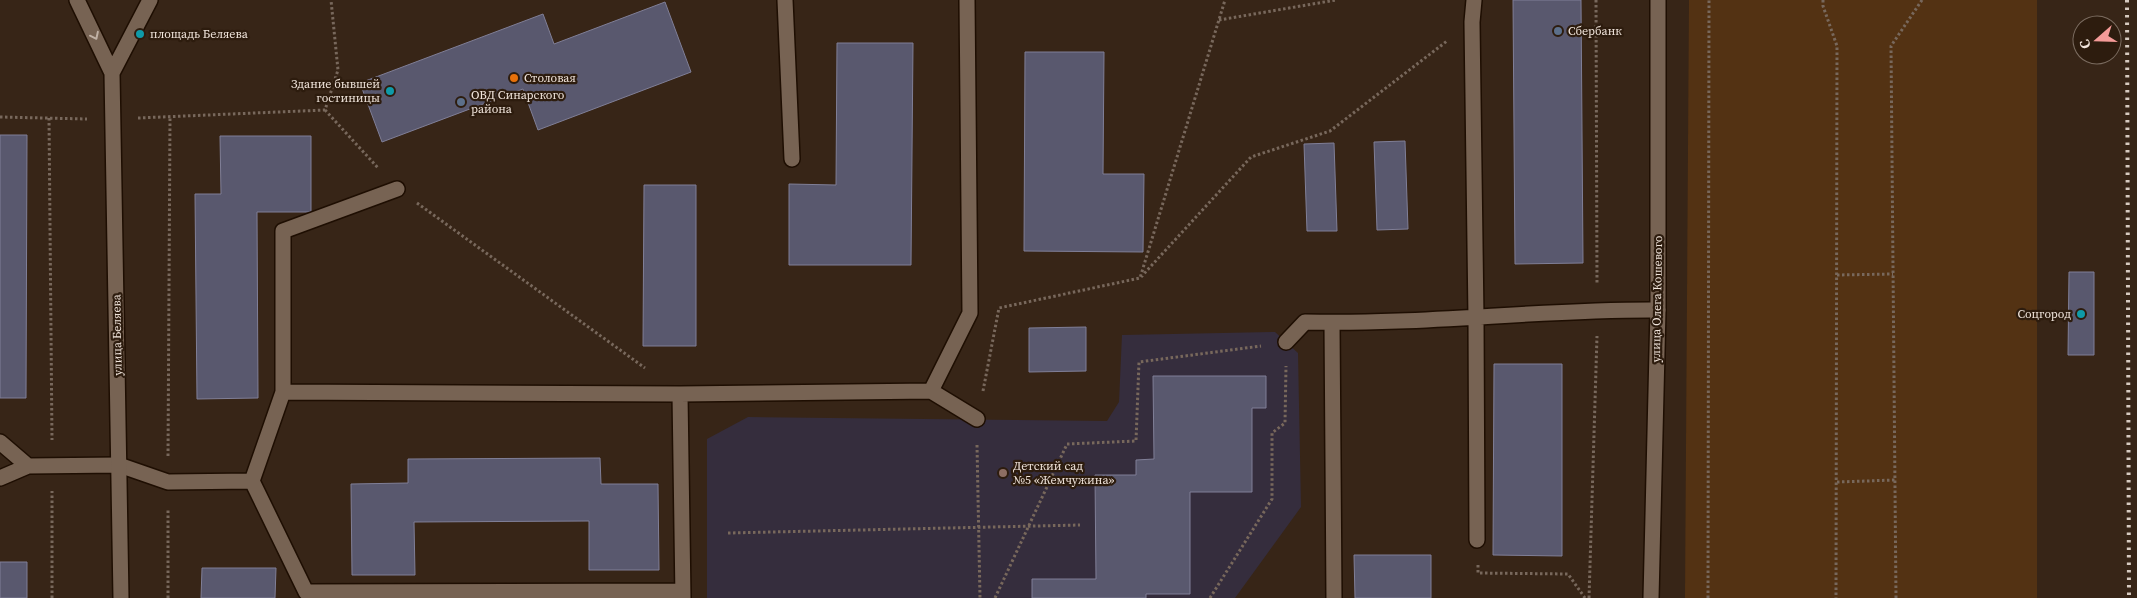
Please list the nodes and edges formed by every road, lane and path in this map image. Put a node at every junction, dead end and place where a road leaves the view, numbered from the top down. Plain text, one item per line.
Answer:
1 (77, 0) edge
2 (150, 0) edge
3 (331, 0) edge
4 (785, 0) edge
5 (967, 0) edge
6 (1225, 0) edge
7 (1336, 0) edge
8 (1474, 0) edge
9 (1658, 0) edge
10 (1710, 0) edge
11 (1822, 0) edge
12 (1922, 0) edge
13 (1219, 20) junction
14 (1472, 22) junction
15 (112, 73) junction
16 (325, 110) junction
17 (0, 117) edge
18 (170, 117) junction
19 (49, 118) junction
20 (113, 119) junction
21 (792, 159) dead end
22 (397, 189) junction
23 (1893, 274) junction
24 (1837, 275) junction
25 (1140, 278) junction
26 (1658, 310) junction
27 (1476, 318) junction
28 (1332, 323) junction
29 (1286, 342) junction
30 (931, 390) junction
31 (283, 392) junction
32 (680, 394) junction
33 (977, 419) junction
34 (0, 442) edge
35 (119, 465) junction
36 (28, 466) junction
37 (53, 466) junction
38 (0, 478) edge
39 (252, 480) junction
40 (1895, 480) junction
41 (168, 482) junction
42 (1837, 482) junction
43 (1080, 525) dead end
44 (1029, 526) junction
45 (979, 528) junction
46 (728, 533) dead end
47 (1477, 540) joint
48 (683, 594) edge
49 (52, 598) edge
50 (121, 598) edge
51 (168, 598) edge
52 (980, 598) edge
53 (995, 598) edge
54 (1210, 598) edge
55 (1334, 598) edge
56 (1584, 598) edge
57 (1651, 598) edge
58 (1708, 598) edge
59 (1836, 598) edge
60 (1896, 598) edge

1 -> 15 street, улица Беляева
2 - 15 street, улица Беляева
3 - 16 path
4 - 21 street
5 - 30 street
6 - 13 path
7 - 13 path
8 - 14 street
9 - 26 street, улица Олега Кошевого
10 - 58 path
11 - 24 path
12 - 23 path
13 - 25 path
14 - 25 path
14 - 27 street
15 - 20 street, улица Беляева
16 - 18 path
16 - 22 path
17 - 19 path
18 - 20 path
18 - 41 path
19 - 20 path
19 - 37 path
20 - 35 street, улица Беляева
22 - 31 street
22 - 32 path
23 - 24 path
23 - 40 path
24 - 42 path
25 - 33 path
26 - 27 street
26 - 57 street, улица Олега Кошевого
27 - 28 street
27 - 47 street
28 - 29 street
28 - 55 street
29 - 44 path
29 - 54 path
30 - 32 street
30 - 33 street
31 - 32 street
31 - 39 street
32 - 48 street
33 - 45 path
34 - 36 street
35 - 37 street
35 - 41 street
35 - 50 street, улица Беляева
36 - 37 street
36 - 38 street
37 - 49 path
39 - 41 street
39 - 48 street
40 - 42 path
40 - 60 path
41 - 51 path
42 - 59 path
43 - 44 path
44 - 45 path
44 - 53 path
45 - 46 path
45 - 52 path
47 - 56 path

